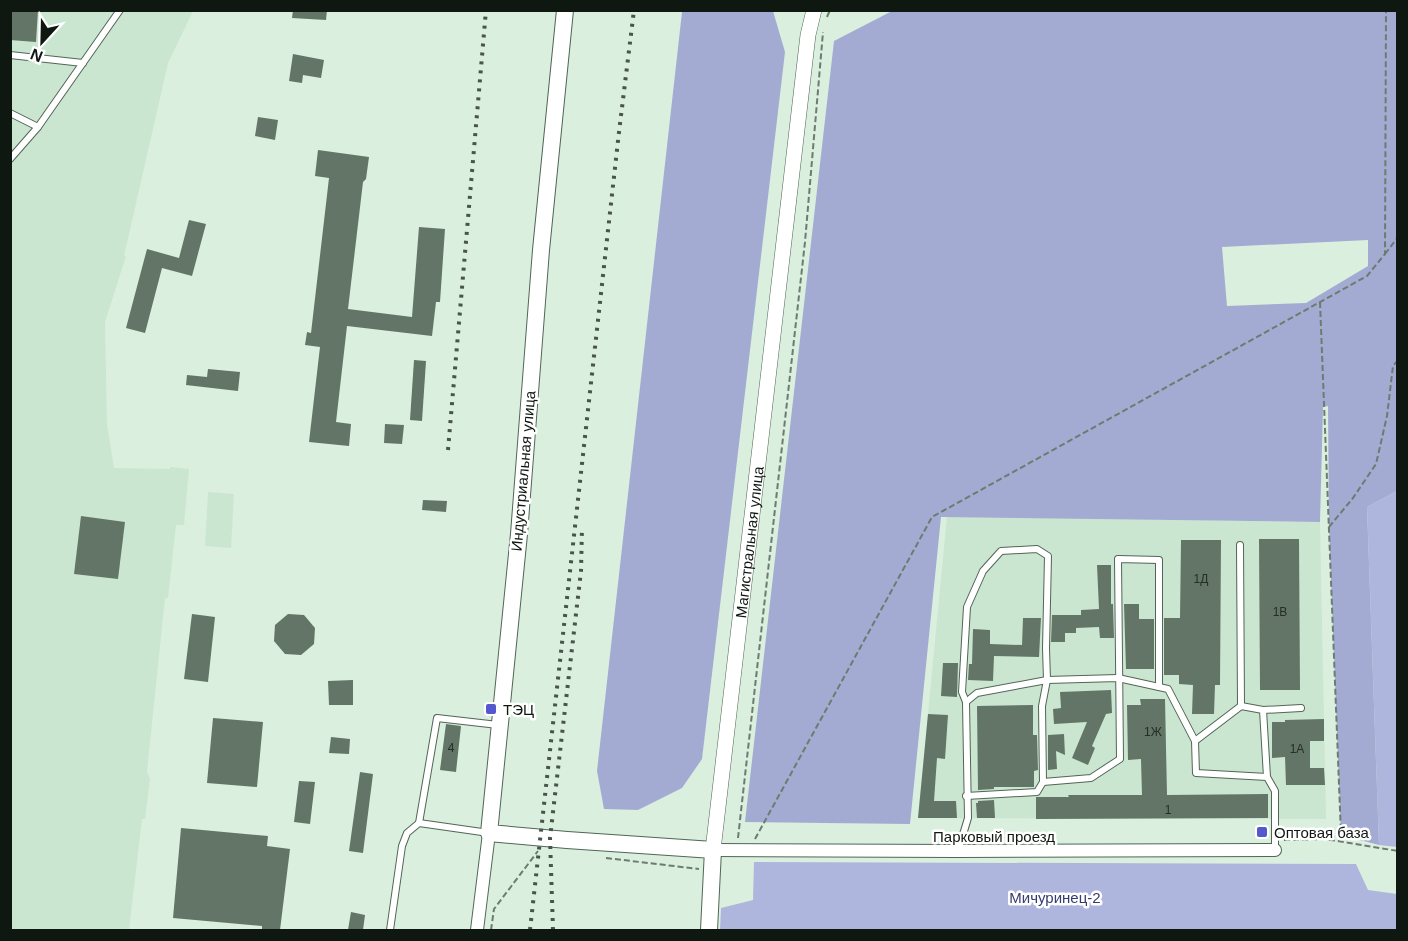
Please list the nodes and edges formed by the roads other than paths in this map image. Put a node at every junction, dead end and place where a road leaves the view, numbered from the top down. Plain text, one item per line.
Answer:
1 (120, 10) edge
2 (565, 10) edge
3 (814, 10) edge
4 (10, 55) edge
5 (83, 63) junction
6 (10, 112) edge
7 (38, 127) junction
8 (10, 159) edge
9 (1240, 545) dead end
10 (1118, 678) junction
11 (1047, 680) junction
12 (1159, 687) junction
13 (966, 702) junction
14 (1241, 706) junction
15 (1301, 708) dead end
16 (1263, 710) junction
17 (498, 725) junction
18 (1195, 741) junction
19 (1266, 777) junction
20 (1043, 782) junction
21 (966, 796) junction
22 (419, 823) junction
23 (489, 833) junction
24 (713, 850) junction
25 (1275, 850) joint
26 (958, 851) junction
27 (390, 930) edge
28 (477, 930) edge
29 (709, 930) edge

1 - 5 lane
2 - 17 main road, Индустриальная улица
3 - 24 street, Магистральная улица
4 - 5 lane
5 - 7 lane
6 - 7 lane
7 - 8 lane
9 - 14 lane
10 - 11 lane
10 - 12 lane
10 - 12 lane
10 - 20 lane
11 - 13 lane
11 - 13 lane
11 - 20 lane
12 - 18 lane
13 - 21 lane
14 - 16 lane
14 - 18 lane
15 - 16 lane
16 - 19 lane
17 - 22 lane
17 - 23 main road, Индустриальная улица
18 - 19 lane
19 - 25 lane
20 - 21 lane
21 - 26 lane
22 - 23 lane
22 - 27 lane
23 - 24 main road
23 - 28 street, Индустриальная улица
24 - 26 street, Парковый проезд
24 - 29 main road
25 - 26 street, Парковый проезд

